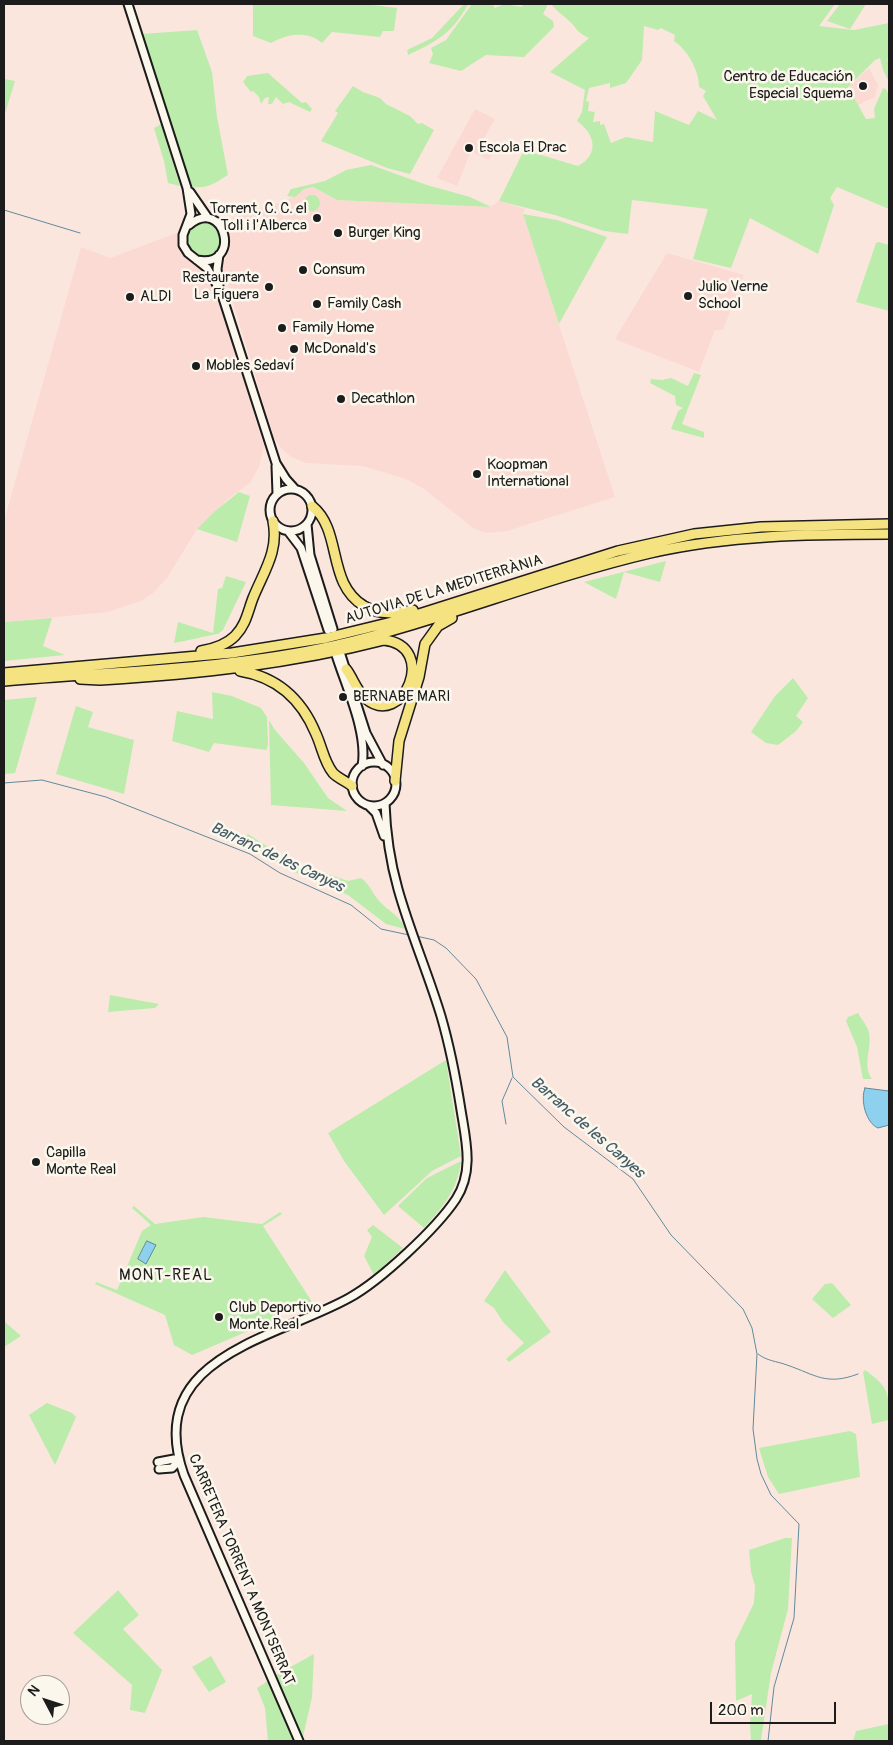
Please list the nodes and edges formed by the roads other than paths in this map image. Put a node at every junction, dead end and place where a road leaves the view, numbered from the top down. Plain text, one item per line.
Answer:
1 (128, 4) edge
2 (187, 188) junction
3 (208, 218) junction
4 (188, 225) junction
5 (219, 255) junction
6 (197, 260) junction
7 (221, 292) junction
8 (276, 463) junction
9 (295, 489) junction
10 (277, 494) junction
11 (312, 506) junction
12 (273, 521) junction
13 (307, 524) junction
14 (889, 524) edge
15 (288, 531) junction
16 (889, 534) edge
17 (502, 592) junction
18 (177, 658) junction
19 (346, 669) junction
20 (230, 670) junction
21 (4, 673) edge
22 (48, 677) junction
23 (4, 681) edge
24 (383, 765) junction
25 (362, 766) junction
26 (395, 781) junction
27 (352, 786) junction
28 (385, 803) junction
29 (369, 806) junction
30 (388, 846) junction
31 (179, 1462) junction
32 (158, 1465) dead end
33 (299, 1741) edge

1 - 2 main road
2 - 3 main road
2 - 4 main road
3 - 4 main road
3 - 5 main road
4 - 6 main road
5 - 6 main road
5 - 7 main road
6 - 7 main road
7 - 8 main road
8 - 9 main road
8 - 10 main road
9 - 10 main road
9 - 11 main road
10 - 12 main road
11 - 13 main road
11 - 17 highway
12 - 15 main road
12 - 18 highway
13 - 15 main road
13 - 15 main road
14 - 17 highway, AUTOVIA DE LA MEDITERRÀNIA
16 - 17 highway, AUTOVIA DE LA MEDITERRÀNIA
17 - 18 highway, AUTOVIA DE LA MEDITERRÀNIA
17 - 22 highway, AUTOVIA DE LA MEDITERRÀNIA
17 - 26 highway
18 - 21 highway, AUTOVIA DE LA MEDITERRÀNIA
19 - 20 highway
19 - 24 main road
19 - 25 main road
20 - 22 highway
20 - 27 highway
22 - 23 highway, AUTOVIA DE LA MEDITERRÀNIA
24 - 25 main road
24 - 26 main road
25 - 27 main road
26 - 28 main road
27 - 29 main road
28 - 29 main road
28 - 30 main road
29 - 30 main road
30 - 31 main road, CARRETERA TORRENT A MONTSERRAT
31 - 32 main road
31 - 33 main road, CARRETERA TORRENT A MONTSERRAT

